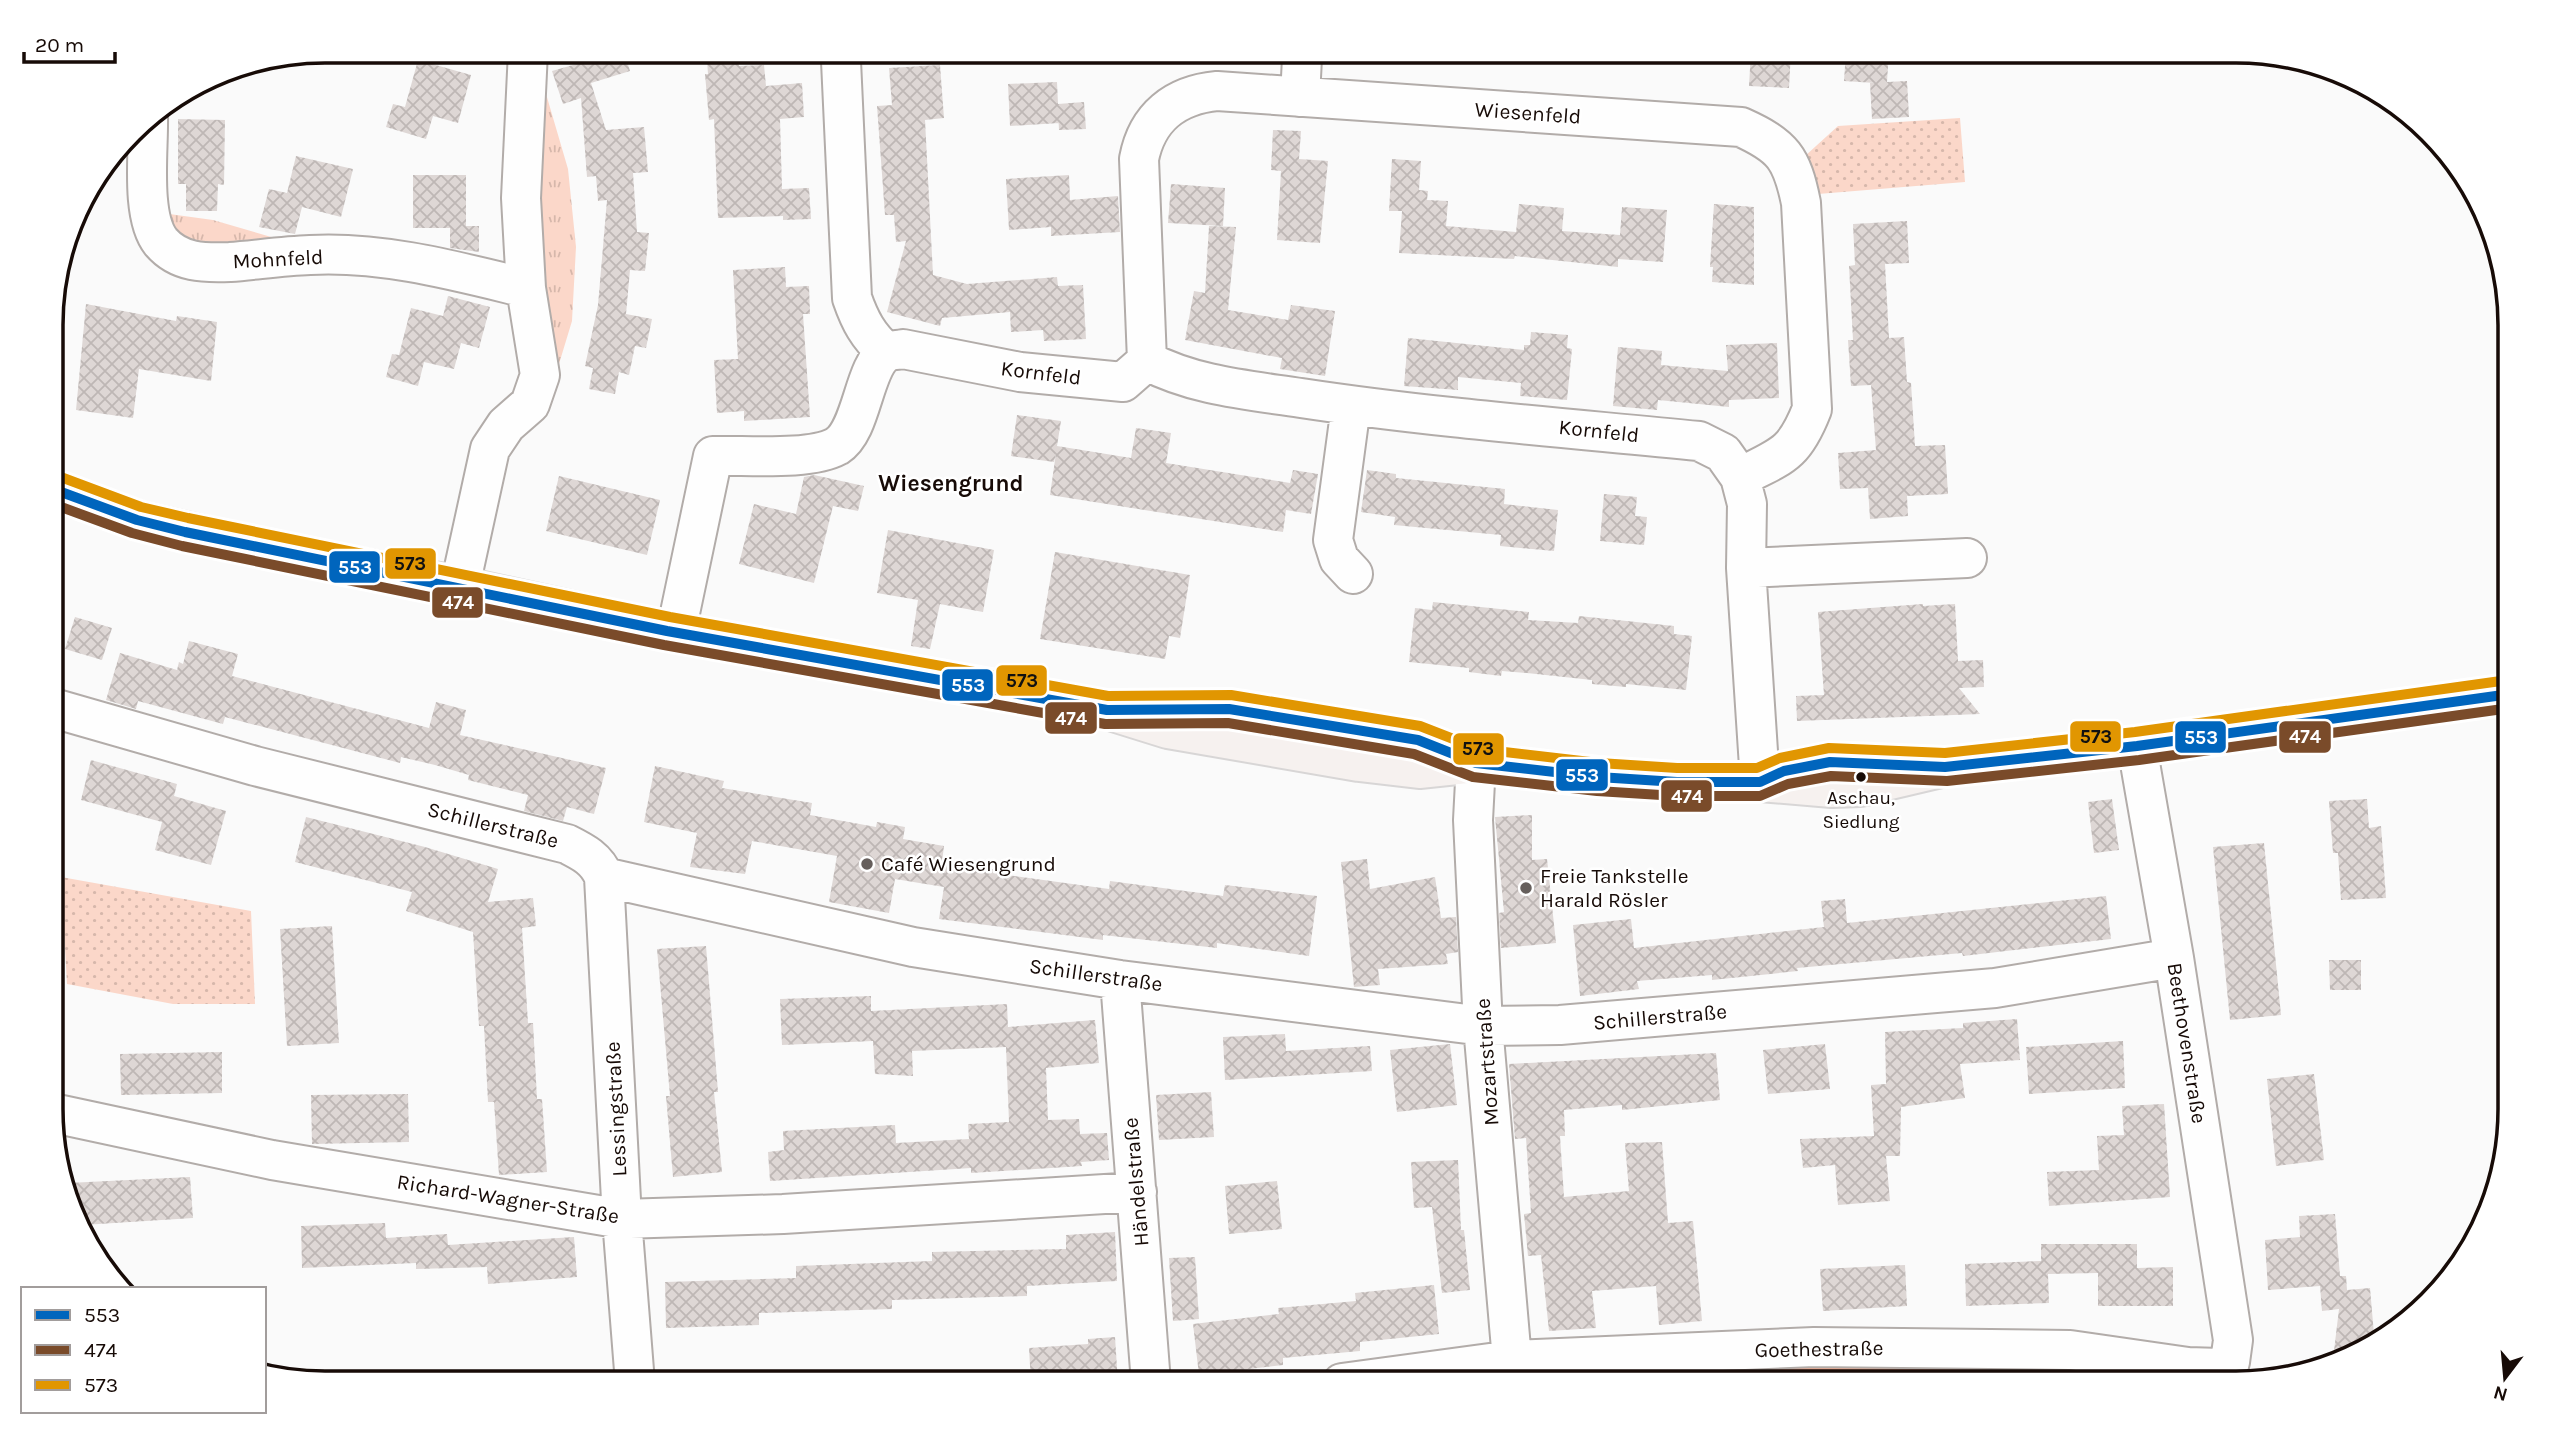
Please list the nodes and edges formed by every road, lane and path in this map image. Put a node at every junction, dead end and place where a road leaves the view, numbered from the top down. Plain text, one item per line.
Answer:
1 (527, 63) edge
2 (841, 63) edge
3 (1302, 63) edge
4 (1300, 97) junction
5 (148, 132) edge
6 (526, 288) junction
7 (886, 352) junction
8 (1147, 361) junction
9 (1351, 406) junction
10 (1740, 477) junction
11 (63, 493) edge
12 (1967, 558) dead end
13 (1746, 568) junction
14 (1353, 574) dead end
15 (460, 586) junction
16 (676, 632) junction
17 (2498, 696) edge
18 (63, 711) edge
19 (2137, 746) junction
20 (1476, 763) junction
21 (1759, 782) junction
22 (604, 877) junction
23 (2174, 958) junction
24 (1119, 980) junction
25 (1483, 1026) junction
26 (63, 1115) edge
27 (1137, 1192) junction
28 (622, 1219) junction
29 (2233, 1340) joint
30 (1512, 1360) junction
31 (634, 1371) edge
32 (1150, 1371) edge
33 (1431, 1371) edge

1 - 6 street
2 - 7 street
3 - 4 street
4 - 8 street, Wiesenfeld
4 - 10 street, Wiesenfeld
5 - 6 street, Mohnfeld
6 - 15 street
7 - 8 street, Kornfeld
7 - 16 street
8 - 9 street, Kornfeld
9 - 10 street, Kornfeld
9 - 14 street
10 - 13 street, Kornfeld
11 - 15 main road
12 - 13 street
13 - 21 street, Kornfeld
15 - 16 main road
16 - 20 main road
17 - 19 main road
18 - 22 street, Schillerstraße
19 - 21 main road
19 - 23 street, Beethovenstraße
20 - 21 main road
20 - 25 street, Mozartstraße
22 - 24 street, Schillerstraße
22 - 28 street, Lessingstraße
23 - 25 street, Schillerstraße
23 - 29 street, Beethovenstraße
24 - 25 street, Schillerstraße
24 - 27 street, Händelstraße
25 - 30 street, Mozartstraße
26 - 28 street, Richard-Wagner-Straße
27 - 28 street, Richard-Wagner-Straße
27 - 32 street, Händelstraße
28 - 31 street, Lessingstraße
29 - 30 street, Goethestraße
30 - 33 street, Goethestraße

